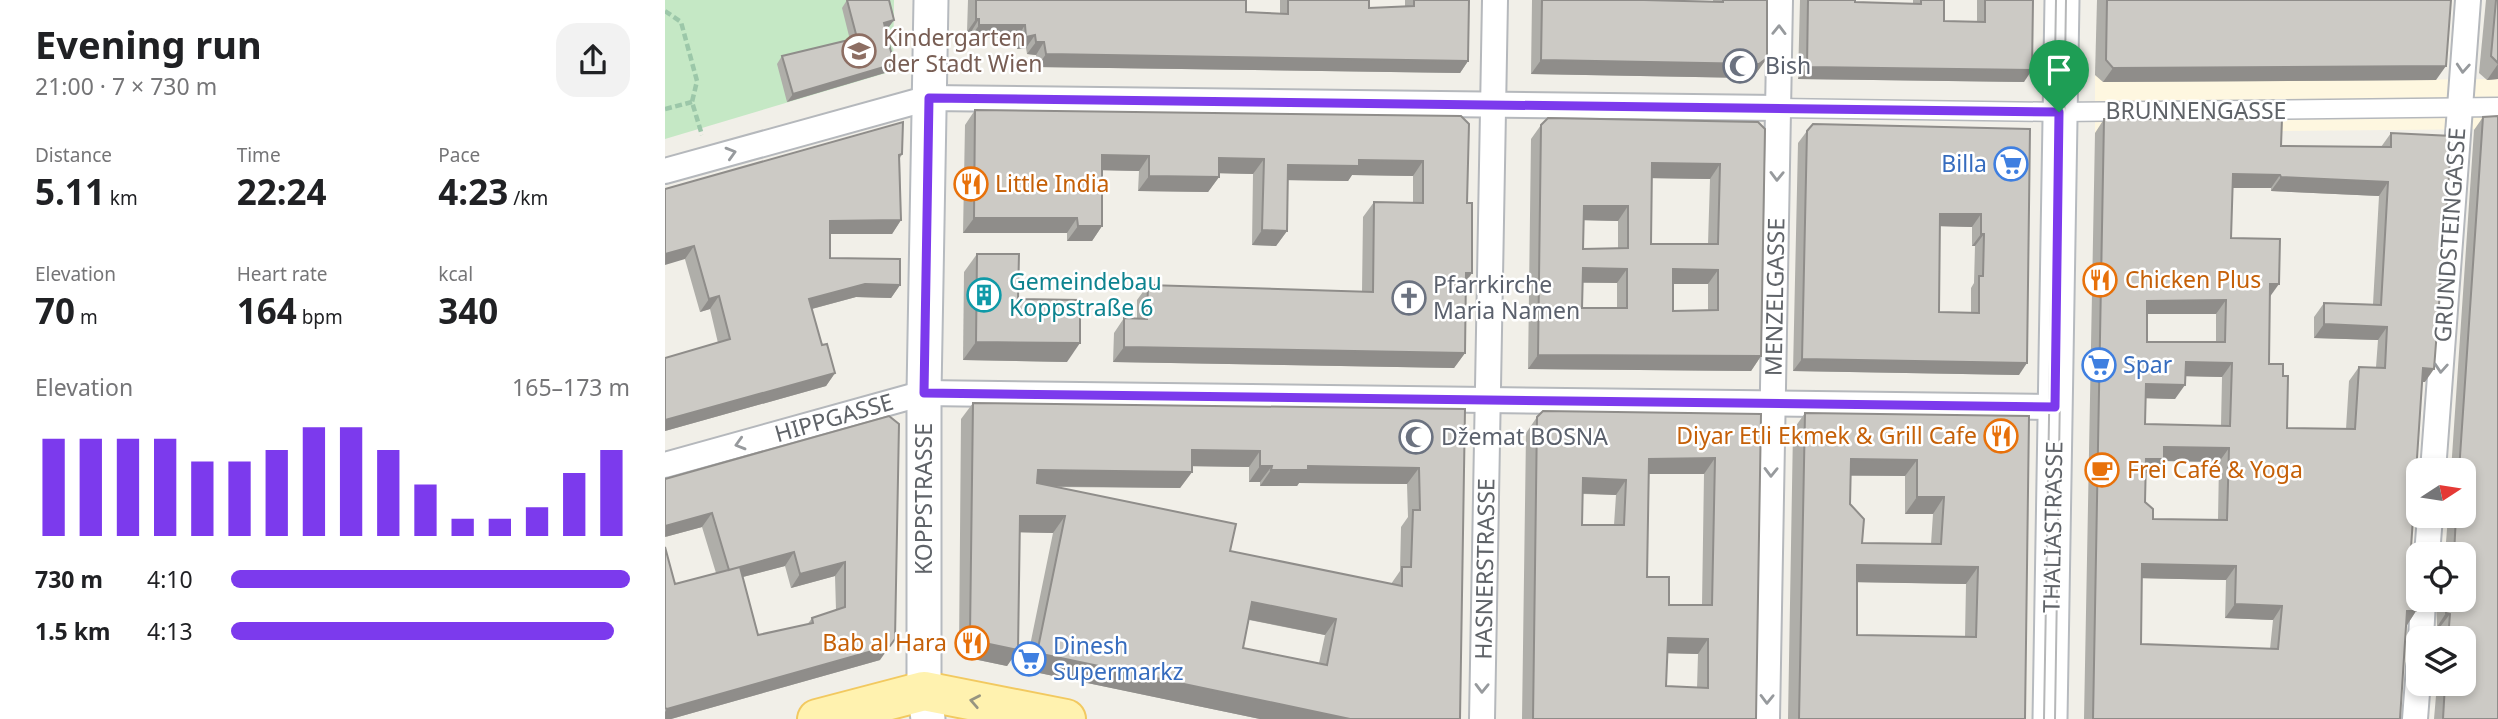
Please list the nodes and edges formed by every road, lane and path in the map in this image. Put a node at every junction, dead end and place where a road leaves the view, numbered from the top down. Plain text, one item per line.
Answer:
1 (931, 0) edge
2 (1495, 0) edge
3 (1780, 0) edge
4 (2061, 0) edge
5 (2468, 0) edge
6 (665, 12) edge
7 (929, 98) junction
8 (692, 102) junction
9 (1493, 105) junction
10 (2498, 107) edge
11 (1778, 108) junction
12 (665, 109) edge
13 (2460, 109) junction
14 (2059, 112) junction
15 (709, 159) junction
16 (665, 171) edge
17 (924, 393) junction
18 (1488, 400) junction
19 (1772, 403) junction
20 (2055, 407) junction
21 (2434, 458) edge
22 (665, 465) edge
23 (2417, 696) edge
24 (926, 705) edge
25 (817, 719) edge
26 (1066, 719) edge
27 (1482, 719) edge
28 (1767, 719) edge
29 (2050, 719) edge
30 (2415, 719) edge

1 - 7 main road, KOPPSTRASSE
2 - 9 street, HASNERSTRASSE
11 -> 3 street, MENZELGASSE
4 - 14 main road, THALIASTRASSE
5 -> 13 street, GRUNDSTEINGASSE
6 - 8 path
7 - 9 street, BRUNNENGASSE
15 -> 7 street, BRUNNENGASSE
7 - 17 main road, KOPPSTRASSE
8 - 12 path
8 - 15 path
9 - 11 street, BRUNNENGASSE
9 - 18 street, HASNERSTRASSE
10 - 13 street, BRUNNENGASSE
11 - 14 street, BRUNNENGASSE
11 -> 19 street, MENZELGASSE
13 - 14 street, BRUNNENGASSE
13 -> 21 street, GRUNDSTEINGASSE
14 - 20 main road, THALIASTRASSE
15 - 16 street, BRUNNENGASSE
17 - 18 street, HIPPGASSE
17 -> 22 street, HIPPGASSE
17 - 24 main road, KOPPSTRASSE
18 - 19 street, HIPPGASSE
18 -> 27 street, HASNERSTRASSE
19 - 20 street, HIPPGASSE
19 -> 28 street, MENZELGASSE
20 - 29 main road, THALIASTRASSE
23 - 30 street
24 - 25 main road
26 -> 24 main road

